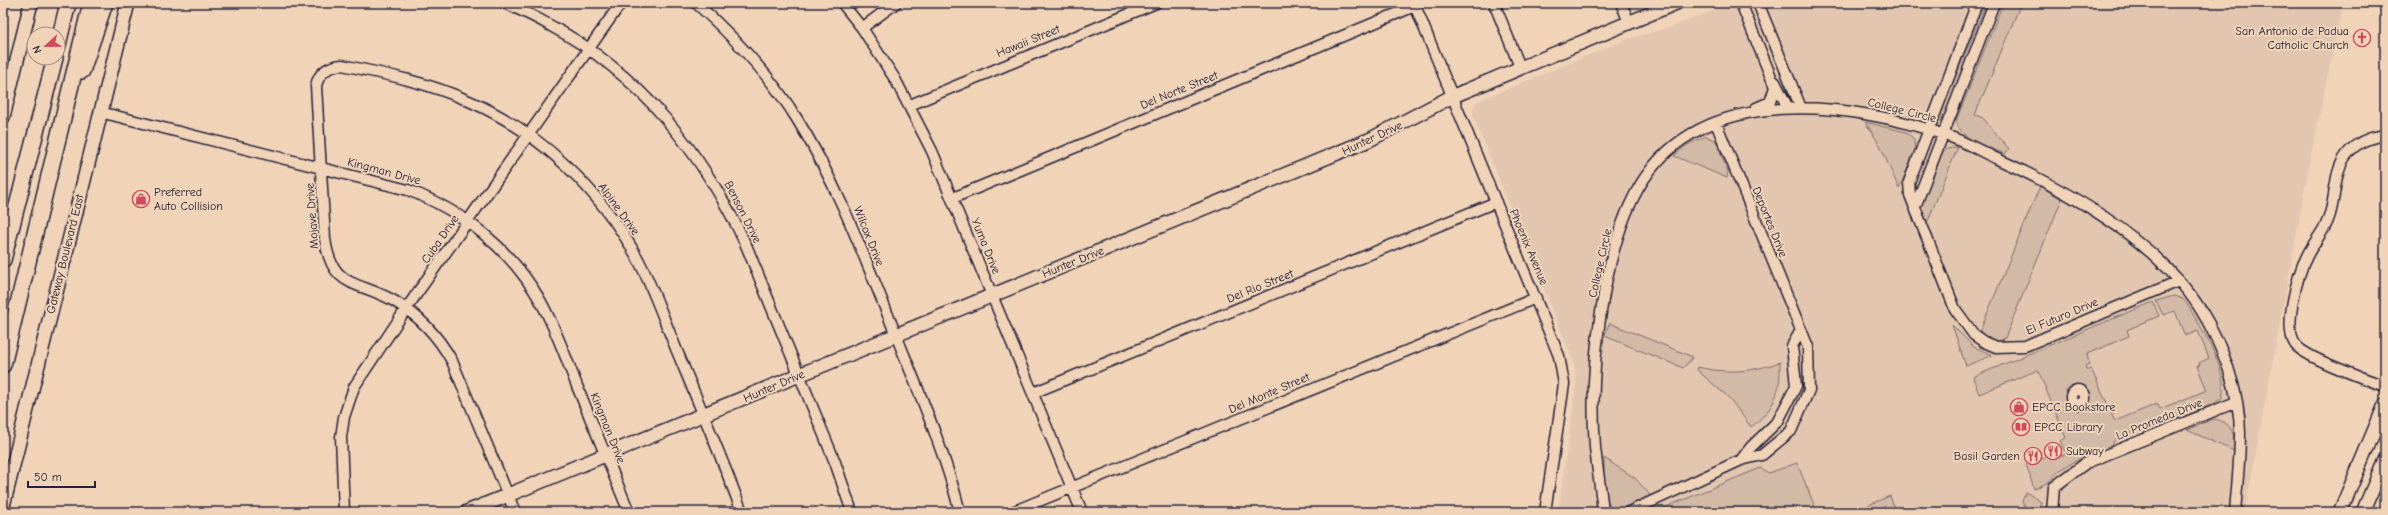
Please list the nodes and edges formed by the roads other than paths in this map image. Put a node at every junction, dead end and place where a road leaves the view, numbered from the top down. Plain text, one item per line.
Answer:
1 (31, 3) edge
2 (64, 3) edge
3 (68, 3) edge
4 (91, 3) edge
5 (105, 3) edge
6 (128, 3) edge
7 (505, 3) edge
8 (621, 3) edge
9 (696, 3) edge
10 (842, 3) edge
11 (896, 3) edge
12 (1156, 3) edge
13 (1494, 3) edge
14 (1621, 3) edge
15 (1676, 3) edge
16 (1741, 3) edge
17 (1758, 3) edge
18 (1977, 3) edge
19 (1994, 3) edge
20 (1414, 4) edge
21 (1629, 22) junction
22 (62, 26) edge
23 (63, 26) edge
24 (862, 28) junction
25 (589, 50) junction
26 (53, 66) edge
27 (333, 66) joint
28 (1520, 67) junction
29 (1772, 76) junction
30 (1451, 97) junction
31 (910, 105) junction
32 (1788, 108) junction
33 (1801, 108) junction
34 (100, 112) junction
35 (1745, 113) junction
36 (3, 117) edge
37 (62, 120) junction
38 (1716, 123) junction
39 (1928, 130) junction
40 (1944, 134) junction
41 (2385, 135) edge
42 (529, 136) junction
43 (322, 169) junction
44 (953, 198) junction
45 (1496, 202) junction
46 (1915, 208) junction
47 (468, 222) junction
48 (3, 260) edge
49 (2179, 281) junction
50 (992, 295) junction
51 (1536, 298) junction
52 (406, 309) junction
53 (1800, 332) junction
54 (896, 335) junction
55 (3, 365) edge
56 (799, 375) junction
57 (2385, 386) edge
58 (1033, 393) junction
59 (2236, 402) junction
60 (2385, 405) edge
61 (704, 414) junction
62 (605, 454) junction
63 (1741, 460) junction
64 (2385, 460) edge
65 (1072, 488) junction
66 (508, 495) junction
67 (3, 506) edge
68 (344, 512) edge
69 (467, 512) edge
70 (515, 512) edge
71 (629, 512) edge
72 (742, 512) edge
73 (852, 512) edge
74 (960, 512) edge
75 (1012, 512) edge
76 (1082, 512) edge
77 (1546, 512) edge
78 (1603, 512) edge
79 (1629, 512) edge
80 (2052, 512) edge
81 (2235, 512) edge
82 (2340, 512) edge
83 (2363, 512) edge

1 - 36 main road
2 - 22 highway
3 - 23 highway
4 - 37 highway
5 - 37 highway
6 - 34 main road, Gateway Boulevard East
7 - 25 street, Benson Drive
8 - 25 street, Cuba Drive
9 - 54 street, Wilcox Drive
10 - 24 street, Yuma Drive
11 - 24 street
12 - 31 street, Hawaii Street
13 - 28 street
14 - 21 street
15 - 21 main road, Hunter Drive
16 - 29 street
17 - 33 street
18 - 39 street, El Futuro Drive
19 - 40 street
20 - 30 street, Phoenix Avenue
20 - 44 street, Del Norte Street
21 - 28 main road, Hunter Drive
24 - 31 street, Yuma Drive
25 - 42 street, Cuba Drive
25 - 56 street, Benson Drive
26 - 48 highway
27 - 42 street, Alpine Drive
27 - 43 street, Mojave Drive
28 - 30 main road, Hunter Drive
29 - 32 street
29 - 35 street
30 - 45 street, Phoenix Avenue
30 - 50 main road, Hunter Drive
31 - 44 street, Yuma Drive
32 - 33 street, College Circle
32 - 35 street, College Circle
33 - 39 street, College Circle
34 - 43 street, Kingman Drive
34 - 67 main road, Gateway Boulevard East
35 - 38 street, College Circle
37 - 55 highway
38 - 53 street, Deportes Drive
38 - 78 street, College Circle
39 - 40 street, College Circle
39 - 46 street, El Futuro Drive
40 - 46 street
40 - 49 street, College Circle
41 - 57 street
42 - 47 street, Cuba Drive
42 - 61 street, Alpine Drive
43 - 47 street, Kingman Drive
43 - 52 street, Mojave Drive
44 - 50 street, Yuma Drive
45 - 51 street, Phoenix Avenue
45 - 58 street, Del Rio Street
46 - 49 street, El Futuro Drive
47 - 52 street, Cuba Drive
47 - 62 street, Kingman Drive
49 - 59 street, College Circle
50 - 54 main road, Hunter Drive
50 - 58 street, Yuma Drive
51 - 65 street, Del Monte Street
51 - 77 street, Phoenix Avenue
52 - 66 street, Mojave Drive
52 - 68 street, Cuba Drive
53 - 63 street, Deportes Drive
53 - 63 street, Deportes Drive
54 - 56 main road, Hunter Drive
54 - 74 street, Wilcox Drive
56 - 61 main road, Hunter Drive
56 - 73 street, Benson Drive
58 - 65 street, Yuma Drive
59 - 80 street, La Promeda Drive
59 - 81 street, College Circle
60 - 82 main road
61 - 62 main road, Hunter Drive
61 - 72 street, Alpine Drive
62 - 66 main road, Hunter Drive
62 - 71 street, Kingman Drive
63 - 79 street, Deportes Drive
64 - 83 main road
65 - 75 street, Del Monte Street
65 - 76 street, Yuma Drive
66 - 69 main road, Hunter Drive
66 - 70 street, Mojave Drive

